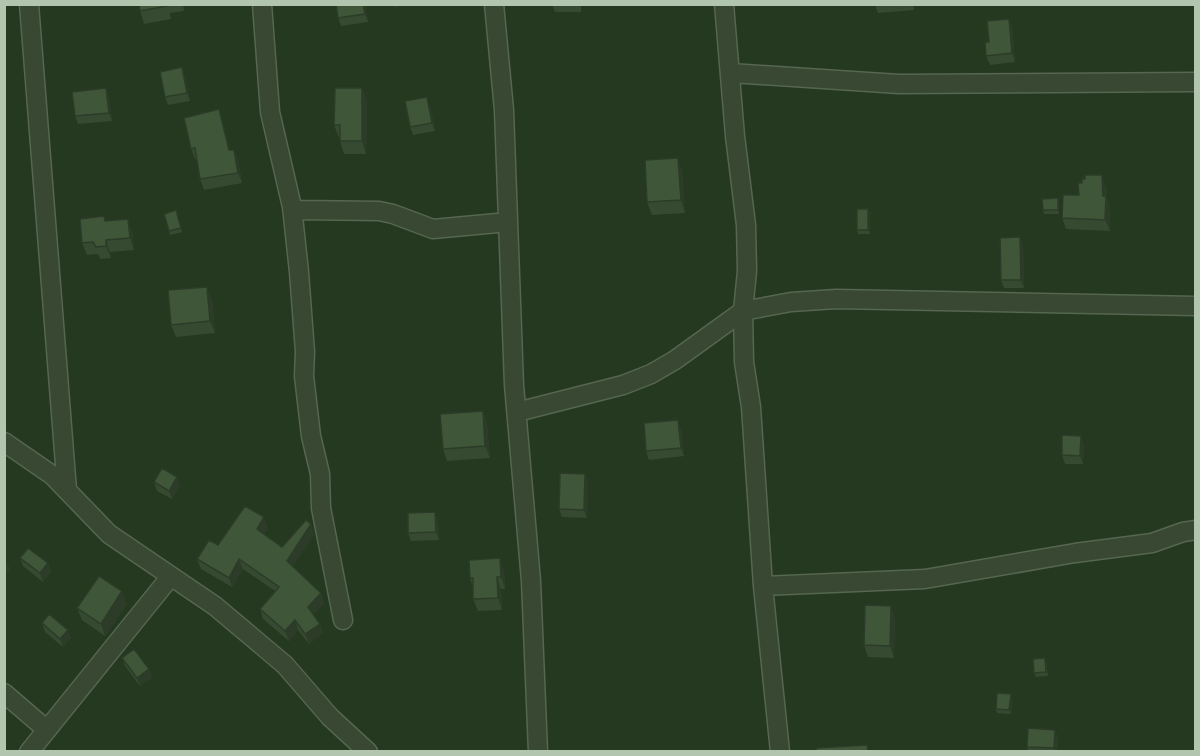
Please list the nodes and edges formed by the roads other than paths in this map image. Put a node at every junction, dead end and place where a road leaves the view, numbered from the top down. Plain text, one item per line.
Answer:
1 (29, 4) edge
2 (262, 4) edge
3 (494, 4) edge
4 (724, 4) edge
5 (731, 74) junction
6 (1196, 82) edge
7 (292, 207) junction
8 (508, 222) junction
9 (1196, 306) edge
10 (742, 311) junction
11 (517, 412) junction
12 (4, 442) edge
13 (67, 490) junction
14 (1196, 530) edge
15 (171, 576) junction
16 (763, 586) junction
17 (343, 620) dead end
18 (4, 693) edge
19 (47, 730) junction
20 (29, 752) edge
21 (368, 752) edge
22 (538, 752) edge
23 (780, 752) edge

1 - 13 street
2 - 7 street
3 - 8 street
4 - 5 street
5 - 6 street
5 - 10 street
7 - 8 street
7 - 17 street
8 - 11 street
9 - 10 street
10 - 11 street
10 - 16 street
11 - 22 street
12 - 13 street
13 - 15 street
14 - 16 street
15 - 19 street
15 - 21 street
16 - 23 street
18 - 19 street
19 - 20 street

